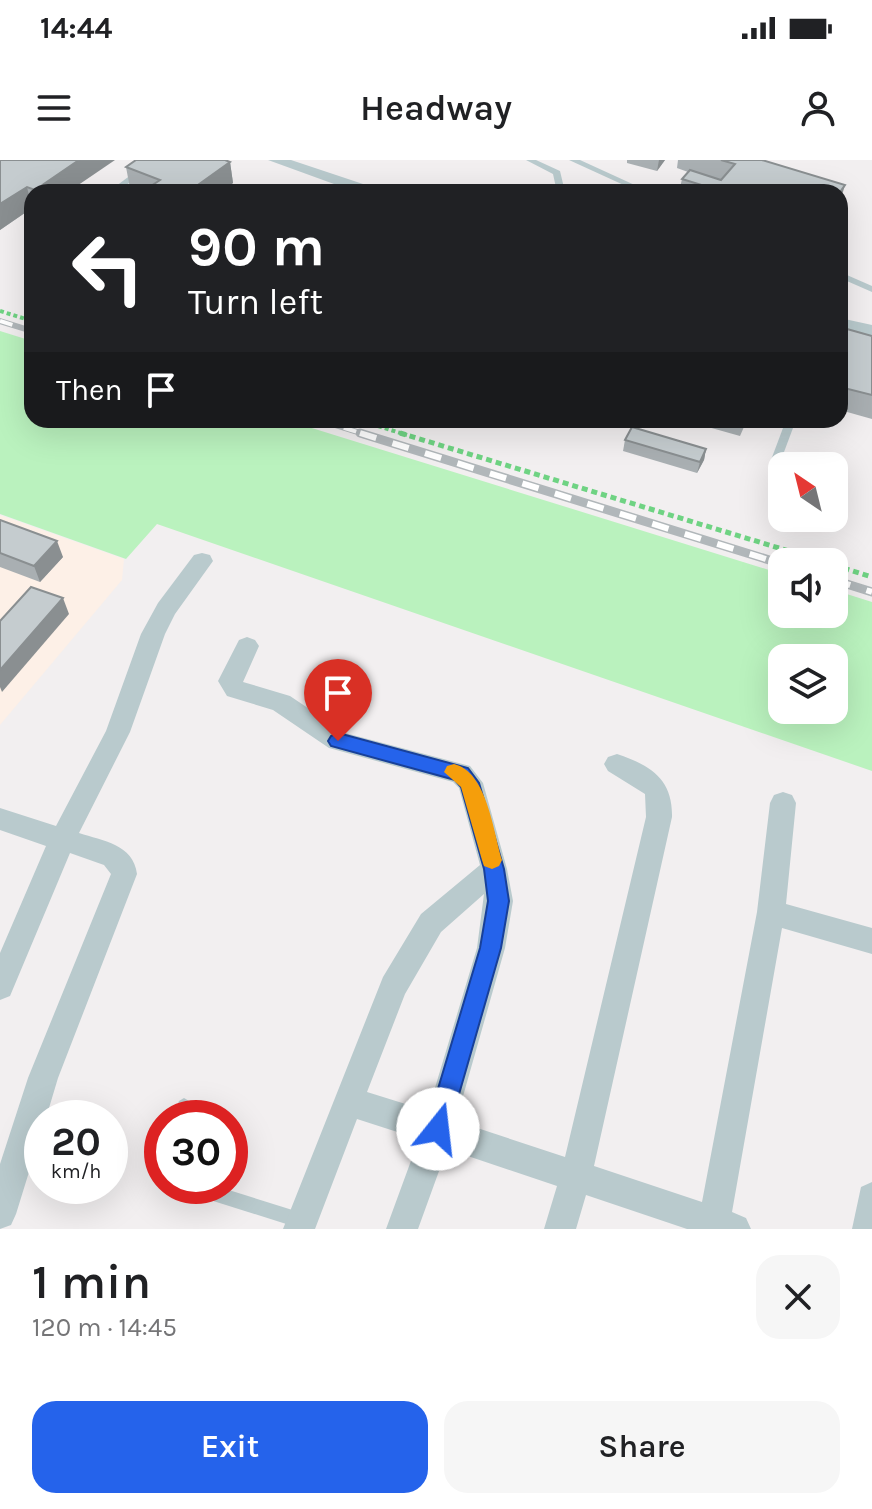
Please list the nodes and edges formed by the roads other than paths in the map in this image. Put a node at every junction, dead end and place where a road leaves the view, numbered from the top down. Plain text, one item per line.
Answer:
1 (156, 160) edge
2 (276, 160) edge
3 (530, 160) edge
4 (560, 160) edge
5 (573, 160) edge
6 (552, 169) junction
7 (123, 184) edge
8 (348, 184) edge
9 (560, 184) edge
10 (628, 184) edge
11 (848, 278) edge
12 (872, 289) edge
13 (848, 325) edge
14 (872, 331) edge
15 (788, 428) edge
16 (779, 452) edge
17 (202, 561) dead end
18 (247, 646) dead end
19 (617, 764) dead end
20 (783, 803) dead end
21 (0, 819) edge
22 (62, 840) junction
23 (494, 869) junction
24 (771, 912) junction
25 (872, 941) edge
26 (0, 986) edge
27 (350, 1101) junction
28 (438, 1129) junction
29 (576, 1177) junction
30 (872, 1198) edge
31 (241, 1204) edge
32 (0, 1214) edge
33 (300, 1225) edge
34 (721, 1227) edge
35 (402, 1229) edge
36 (560, 1229) edge
37 (868, 1229) edge

1 - 7 lane
2 - 8 street
3 - 6 lane
4 - 6 lane
5 - 10 lane
6 - 9 lane
11 - 12 lane
13 - 14 street
15 - 16 lane
17 - 22 street
18 - 23 street
19 - 29 street
20 - 24 street
21 - 22 street
22 - 26 street
22 - 32 street
23 - 27 street
23 - 28 street
24 - 25 street
24 - 34 street
27 - 28 street
27 - 33 street
28 - 29 street
28 - 35 street
29 - 34 street
29 - 36 street
30 - 37 street
31 - 33 lane

